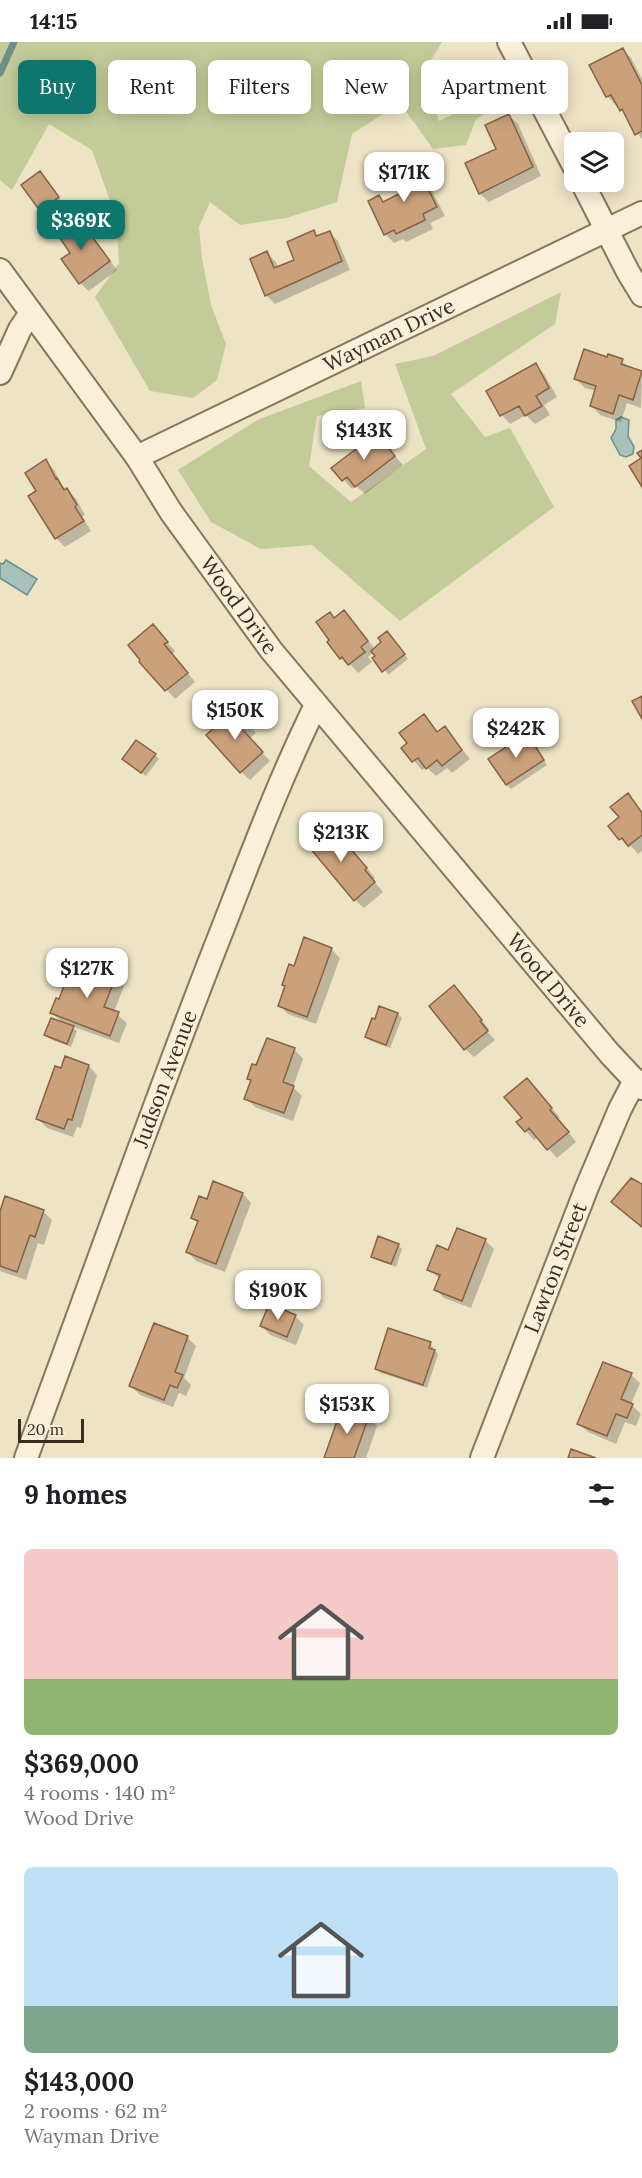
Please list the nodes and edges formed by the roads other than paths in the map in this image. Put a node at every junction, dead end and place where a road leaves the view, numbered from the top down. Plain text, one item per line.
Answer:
1 (509, 42) edge
2 (564, 147) edge
3 (587, 192) edge
4 (642, 213) edge
5 (608, 231) junction
6 (0, 270) edge
7 (642, 295) edge
8 (31, 313) junction
9 (0, 373) edge
10 (136, 457) junction
11 (316, 705) junction
12 (638, 1084) edge
13 (26, 1458) edge
14 (482, 1458) edge

1 - 2 street
3 - 5 street
4 - 5 street, Wayman Drive
5 - 7 street
5 - 10 street, Wayman Drive
6 - 8 street, Wood Drive
8 - 9 street
8 - 10 street, Wood Drive
10 - 11 street, Wood Drive
11 - 12 street, Wood Drive
11 - 13 street, Judson Avenue
12 - 14 street, Lawton Street

